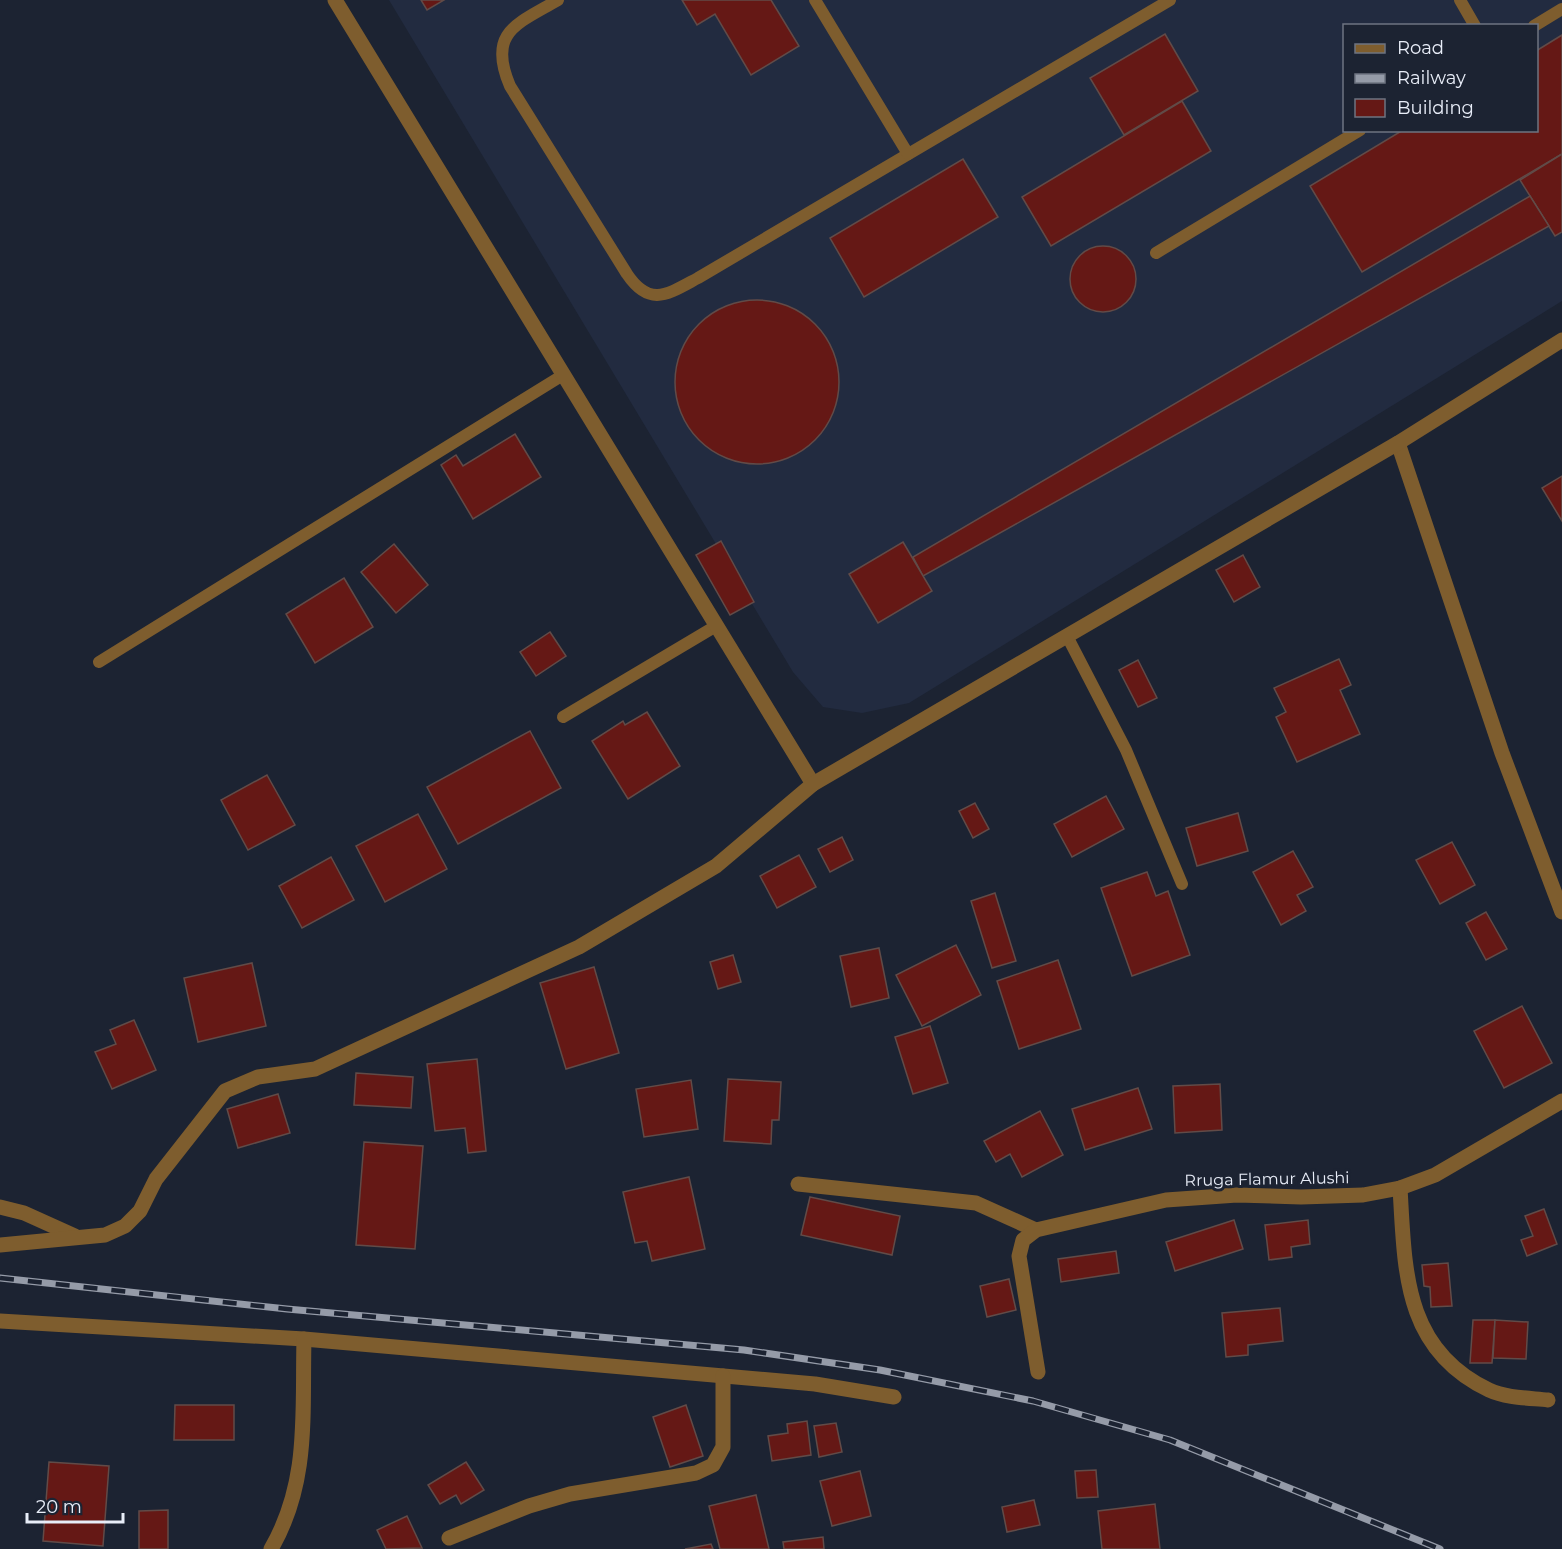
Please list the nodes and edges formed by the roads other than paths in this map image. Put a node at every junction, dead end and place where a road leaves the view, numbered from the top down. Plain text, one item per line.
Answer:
1 (335, 0) edge
2 (558, 0) edge
3 (815, 0) edge
4 (1170, 0) edge
5 (1460, 0) edge
6 (1562, 9) edge
7 (1474, 24) edge
8 (1537, 24) edge
9 (1357, 132) edge
10 (908, 154) junction
11 (1156, 253) dead end
12 (1562, 340) edge
13 (563, 375) junction
14 (1398, 443) junction
15 (716, 626) junction
16 (1067, 636) junction
17 (99, 662) dead end
18 (563, 717) dead end
19 (813, 784) junction
20 (1182, 884) dead end
21 (1562, 912) edge
22 (1562, 1101) edge
23 (798, 1184) dead end
24 (1400, 1188) junction
25 (0, 1207) edge
26 (1036, 1230) junction
27 (78, 1237) junction
28 (0, 1245) edge
29 (0, 1321) edge
30 (304, 1339) junction
31 (1038, 1372) dead end
32 (723, 1376) junction
33 (894, 1397) dead end
34 (1548, 1400) dead end
35 (449, 1538) dead end
36 (271, 1549) edge

1 - 13 street
2 - 10 lane
3 - 10 lane
4 - 10 lane
5 - 7 lane
6 - 8 lane
9 - 11 lane
12 - 14 street
13 - 15 street
13 - 17 lane
14 - 16 street
14 - 21 street
15 - 18 lane
15 - 19 street
16 - 19 street
16 - 20 lane
19 - 27 street
22 - 24 street, Rruga Flamur Alushi
23 - 26 street
24 - 26 street, Rruga Flamur Alushi
24 - 34 street
25 - 27 street
26 - 31 street
27 - 28 street
29 - 30 street
30 - 32 street
30 - 36 street
32 - 33 street
32 - 35 street

